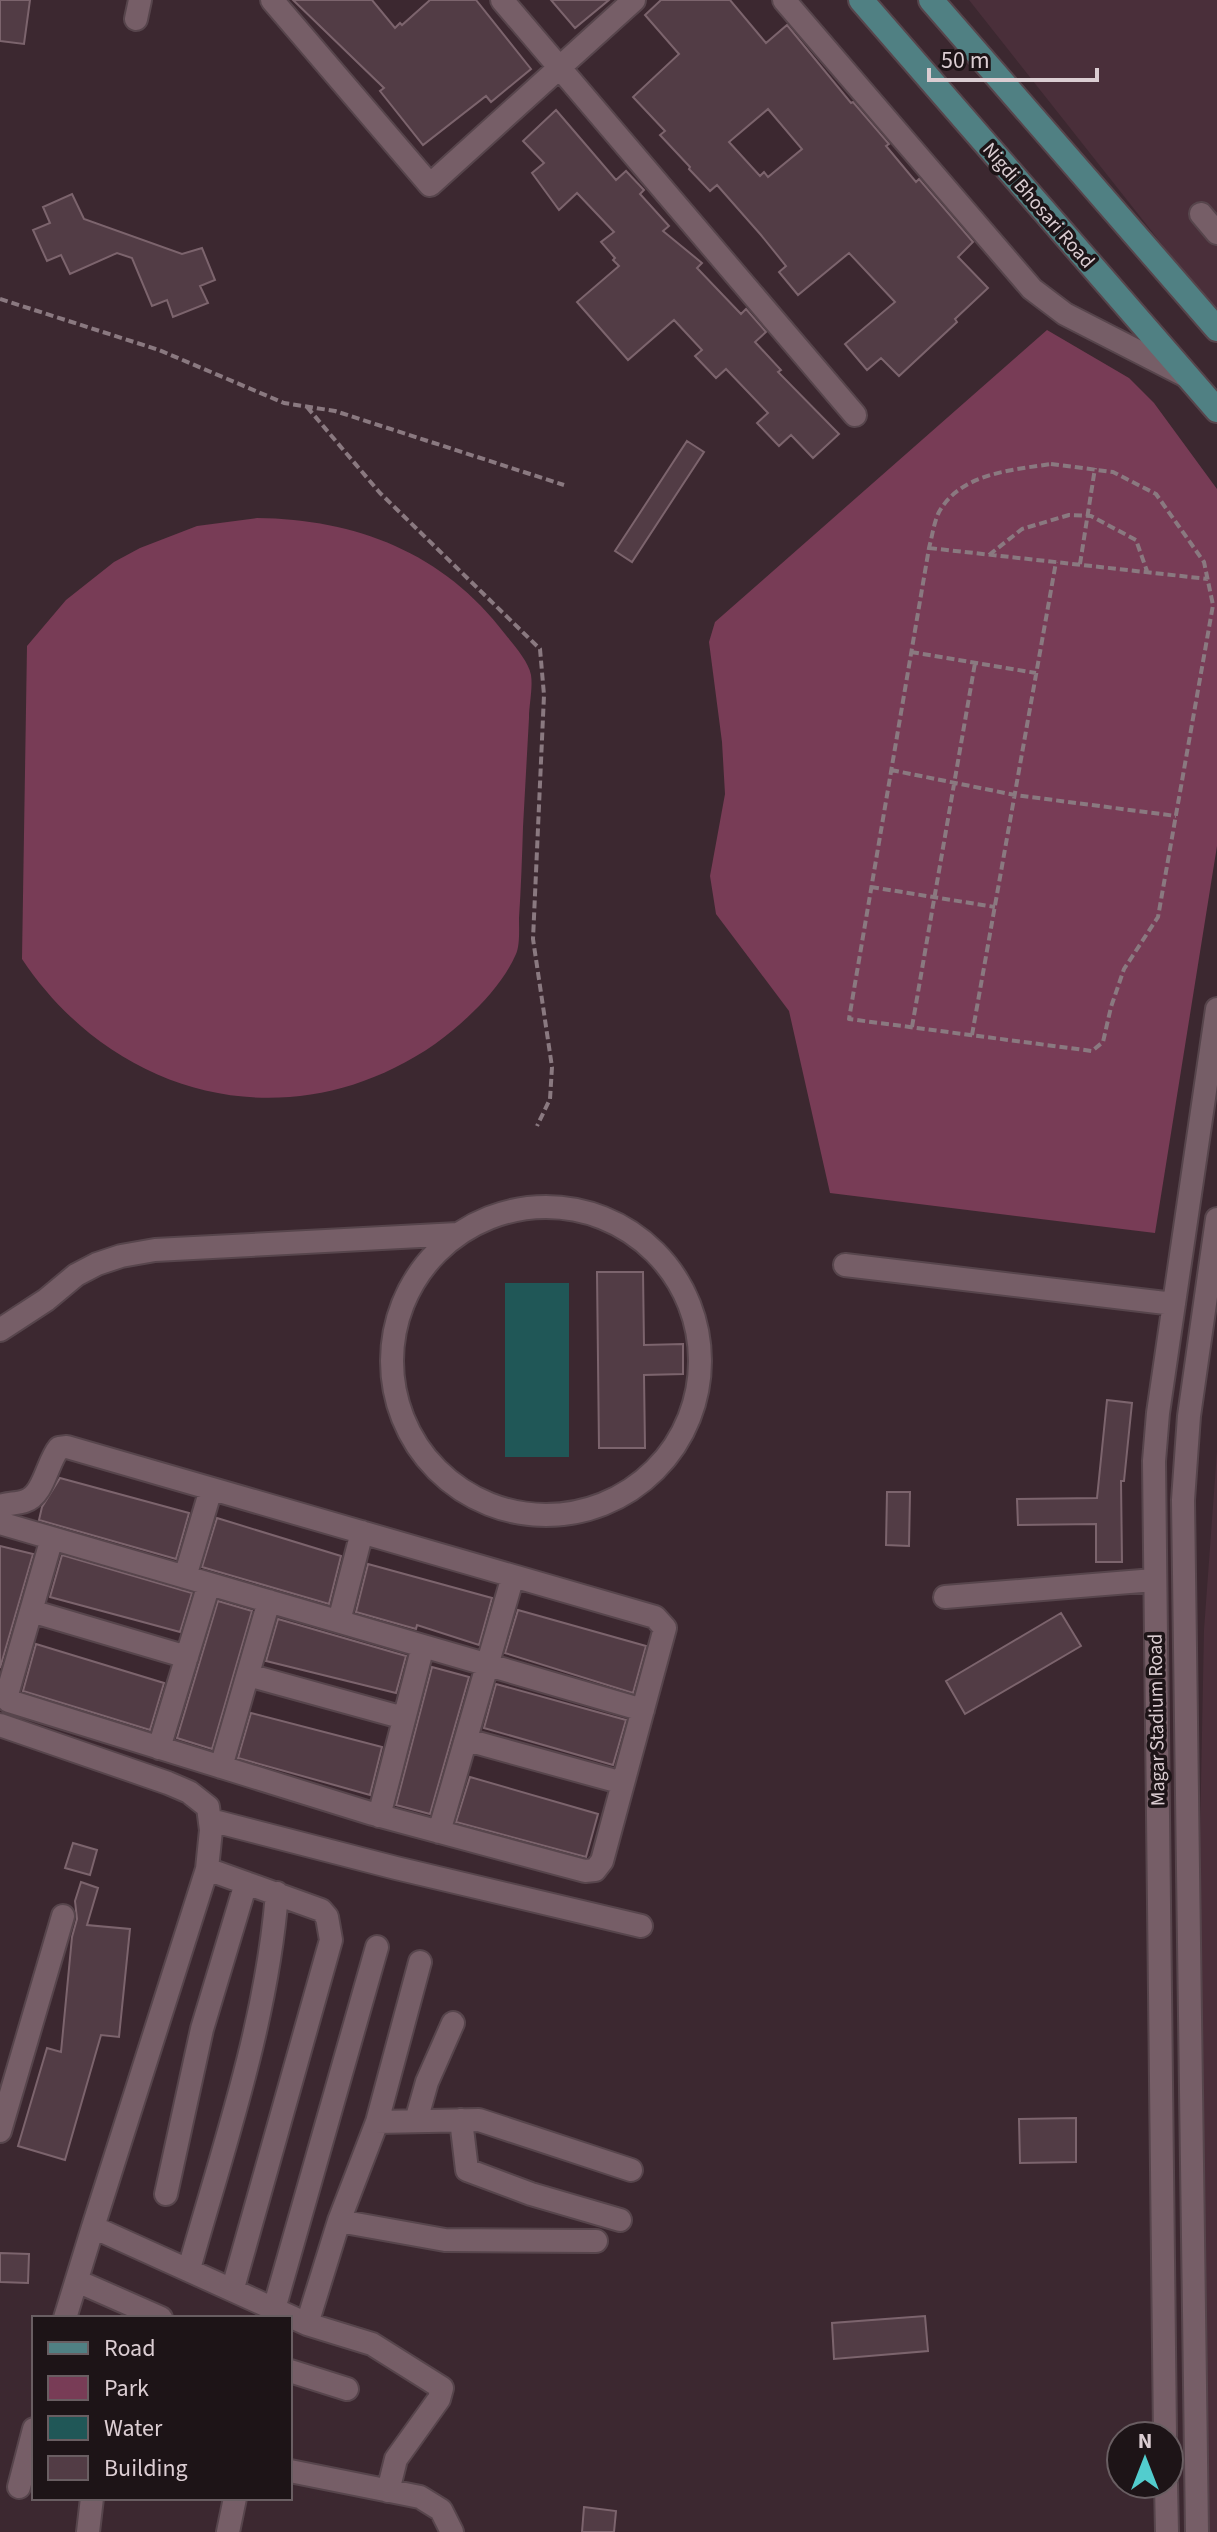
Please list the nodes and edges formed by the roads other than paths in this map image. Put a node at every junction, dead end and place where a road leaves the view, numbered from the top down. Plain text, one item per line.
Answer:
1 (272, 0) edge
2 (502, 0) edge
3 (634, 0) edge
4 (784, 0) edge
5 (861, 0) edge
6 (931, 0) edge
7 (559, 68) junction
8 (1201, 214) dead end
9 (1217, 233) edge
10 (1217, 329) edge
11 (1190, 379) junction
12 (1217, 410) edge
13 (855, 415) dead end
14 (1217, 1009) edge
15 (1217, 1219) edge
16 (458, 1234) junction
17 (1181, 1255) junction
18 (845, 1265) dead end
19 (1212, 1290) edge
20 (1174, 1304) junction
21 (0, 1330) edge
22 (211, 1489) junction
23 (0, 1506) edge
24 (0, 1523) edge
25 (362, 1532) junction
26 (52, 1538) junction
27 (513, 1576) junction
28 (185, 1577) junction
29 (1154, 1580) junction
30 (209, 1584) junction
31 (945, 1597) dead end
32 (269, 1601) junction
33 (31, 1611) junction
34 (339, 1621) junction
35 (423, 1646) junction
36 (187, 1657) junction
37 (489, 1665) junction
38 (248, 1675) junction
39 (643, 1710) junction
40 (404, 1718) junction
41 (0, 1725) edge
42 (467, 1740) junction
43 (159, 1748) junction
44 (221, 1767) junction
45 (623, 1783) junction
46 (379, 1816) junction
47 (210, 1820) junction
48 (439, 1832) junction
49 (207, 1869) junction
50 (246, 1883) junction
51 (277, 1893) junction
52 (63, 1916) dead end
53 (641, 1926) dead end
54 (377, 1947) dead end
55 (420, 1962) dead end
56 (453, 2023) dead end
57 (461, 2120) junction
58 (416, 2121) junction
59 (377, 2122) junction
60 (0, 2131) edge
61 (631, 2170) dead end
62 (166, 2194) dead end
63 (620, 2220) dead end
64 (339, 2221) junction
65 (93, 2227) junction
66 (596, 2241) dead end
67 (189, 2269) junction
68 (77, 2281) junction
69 (233, 2288) junction
70 (273, 2313) edge
71 (66, 2316) edge
72 (156, 2316) edge
73 (292, 2319) edge
74 (307, 2324) junction
75 (292, 2372) edge
76 (347, 2389) dead end
77 (1165, 2420) edge
78 (32, 2436) edge
79 (292, 2471) edge
80 (18, 2487) edge
81 (388, 2491) junction
82 (92, 2500) edge
83 (235, 2500) edge
84 (1166, 2500) edge
85 (88, 2532) edge
86 (228, 2532) edge
87 (452, 2532) edge
88 (1167, 2532) edge
89 (1197, 2532) edge

1 - 7 street
2 - 7 street
3 - 7 street
4 - 11 street
5 - 11 main road, Nigdi Bhosari Road
6 - 10 main road
7 - 13 street
8 - 9 street
11 - 12 main road, Nigdi Bhosari Road
14 - 17 street, Magar Stadium Road
15 - 19 street, Magar Stadium Road
16 - 16 street
16 - 21 street
17 - 19 street
17 - 20 street, Magar Stadium Road
18 - 20 street
19 - 89 street, Magar Stadium Road
20 - 29 street, Magar Stadium Road
22 - 23 street
22 - 25 street
22 - 28 street
24 - 26 street
25 - 27 street
25 - 34 street
26 - 28 street
26 - 33 street
27 - 37 street
27 - 39 street
28 - 30 street
29 - 31 street
29 - 77 street, Magar Stadium Road
30 - 32 street
30 - 36 street
32 - 34 street
32 - 38 street
33 - 36 street
33 - 43 street
34 - 35 street
35 - 37 street
35 - 40 street
36 - 43 street
37 - 39 street
37 - 42 street
38 - 40 street
38 - 44 street
39 - 45 street
40 - 46 street
41 - 47 street
42 - 45 street
42 - 48 street
43 - 44 street
44 - 46 street
45 - 48 street
46 - 48 street
47 - 49 street
47 - 53 street
49 - 50 street
49 - 65 street
50 - 51 street
50 - 62 street
51 - 67 street
51 - 69 street
52 - 60 street
54 - 70 street
55 - 59 street
56 - 58 street
57 - 58 street
57 - 61 street
57 - 63 street
58 - 59 street
59 - 64 street
64 - 66 street
64 - 74 street
65 - 67 street
65 - 68 street
67 - 69 street
68 - 71 street
68 - 72 street
69 - 70 street
73 - 74 street
74 - 81 street
75 - 76 street
78 - 80 street
79 - 81 street
81 - 87 street
82 - 85 street
83 - 86 street
84 - 88 street

